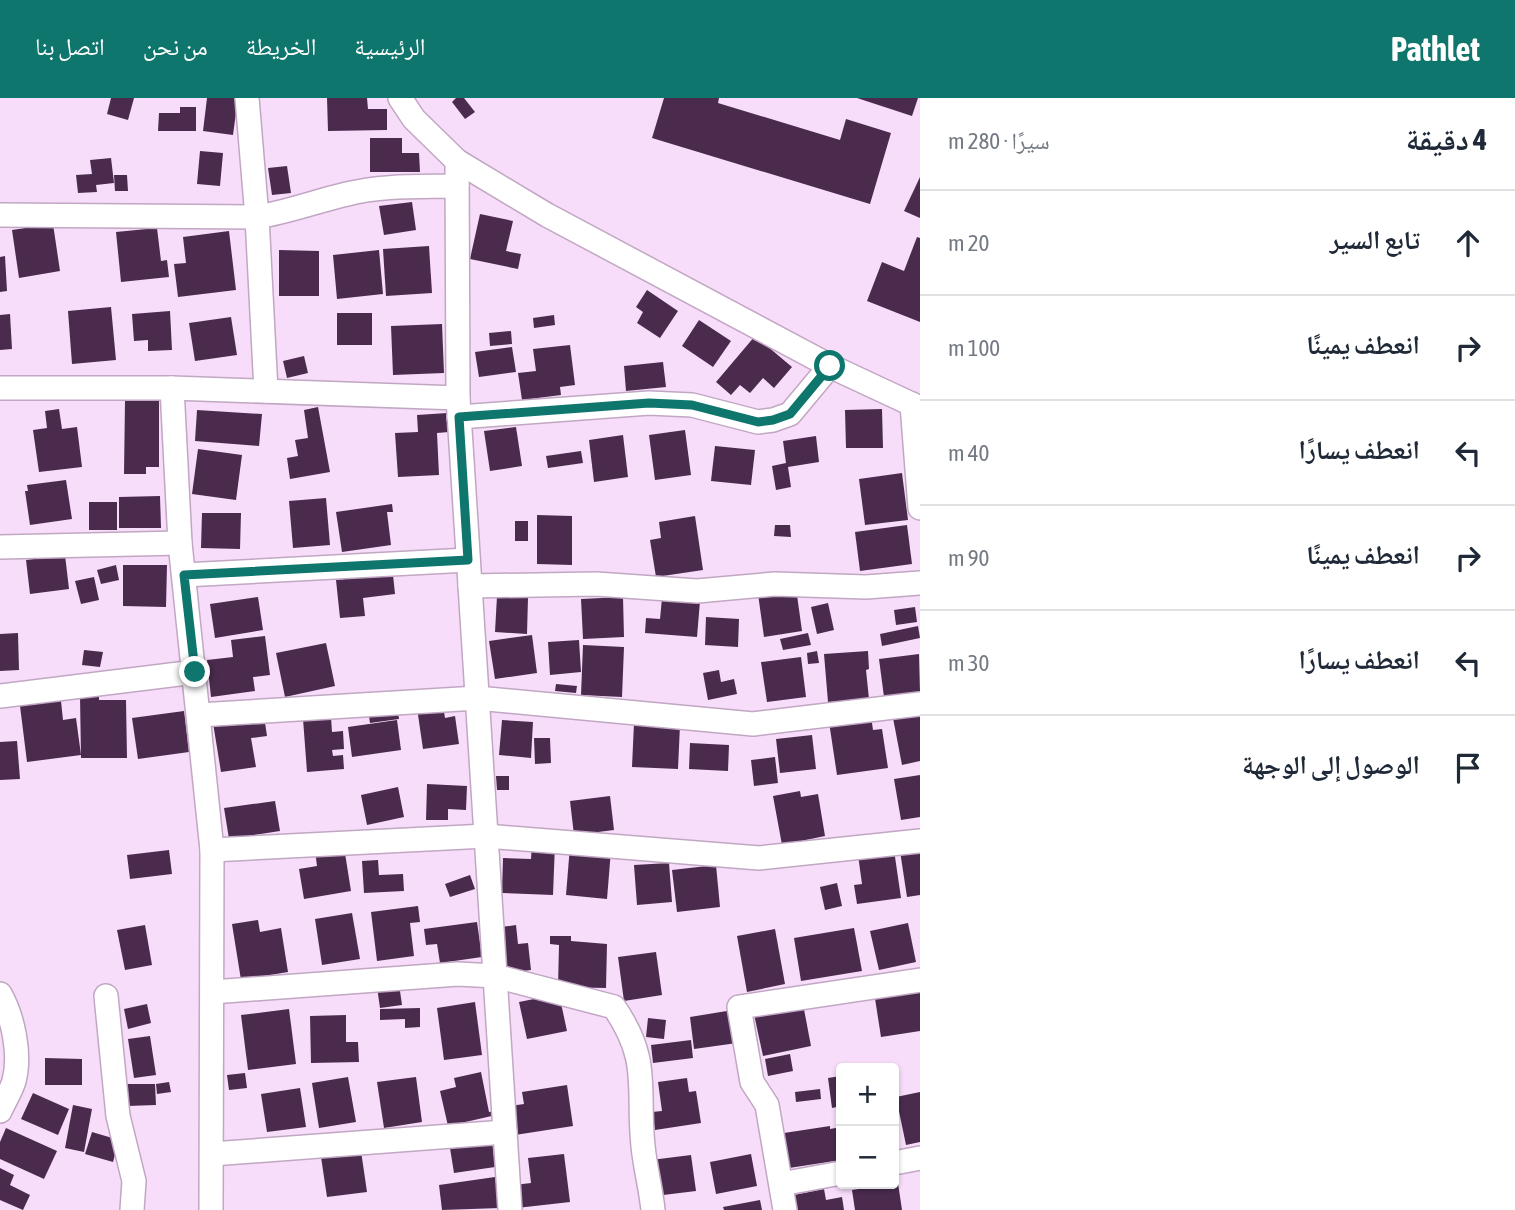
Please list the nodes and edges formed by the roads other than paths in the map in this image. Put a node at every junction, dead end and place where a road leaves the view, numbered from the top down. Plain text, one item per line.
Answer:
1 (247, 98) edge
2 (400, 98) edge
3 (457, 161) junction
4 (457, 186) junction
5 (0, 215) edge
6 (257, 217) junction
7 (830, 366) junction
8 (0, 388) edge
9 (172, 388) junction
10 (266, 391) junction
11 (916, 406) edge
12 (459, 407) junction
13 (920, 508) edge
14 (180, 543) junction
15 (0, 547) edge
16 (468, 560) junction
17 (184, 575) junction
18 (920, 583) edge
19 (470, 586) junction
20 (195, 672) junction
21 (0, 696) edge
22 (477, 698) junction
23 (920, 704) edge
24 (199, 715) junction
25 (486, 836) junction
26 (920, 841) edge
27 (212, 850) junction
28 (495, 976) junction
29 (920, 980) edge
30 (212, 992) junction
31 (0, 994) edge
32 (106, 996) dead end
33 (0, 1111) edge
34 (505, 1132) junction
35 (212, 1154) junction
36 (920, 1158) edge
37 (899, 1162) edge
38 (836, 1174) edge
39 (781, 1184) junction
40 (132, 1210) edge
41 (211, 1210) edge
42 (510, 1210) edge
43 (653, 1210) edge
44 (785, 1210) edge

1 - 6 street
2 - 3 street
3 - 4 street
3 - 7 street
4 - 6 street
4 - 12 street
5 - 6 street
6 - 10 street
7 - 11 street
7 - 12 street
8 - 9 street
9 - 10 street
9 - 14 street
10 - 12 street
11 - 13 street
12 - 16 street
14 - 15 street
14 - 17 street
16 - 17 street
16 - 19 street
17 - 20 street
18 - 19 street
19 - 22 street
20 - 21 street
20 - 24 street
22 - 23 street
22 - 24 street
22 - 25 street
24 - 27 street
25 - 26 street
25 - 27 street
25 - 28 street
27 - 30 street
28 - 30 street
28 - 34 street
28 - 43 street
29 - 39 street
30 - 35 street
31 - 33 street
32 - 40 street
34 - 35 street
34 - 42 street
35 - 41 street
36 - 37 street
38 - 39 street
39 - 44 street

